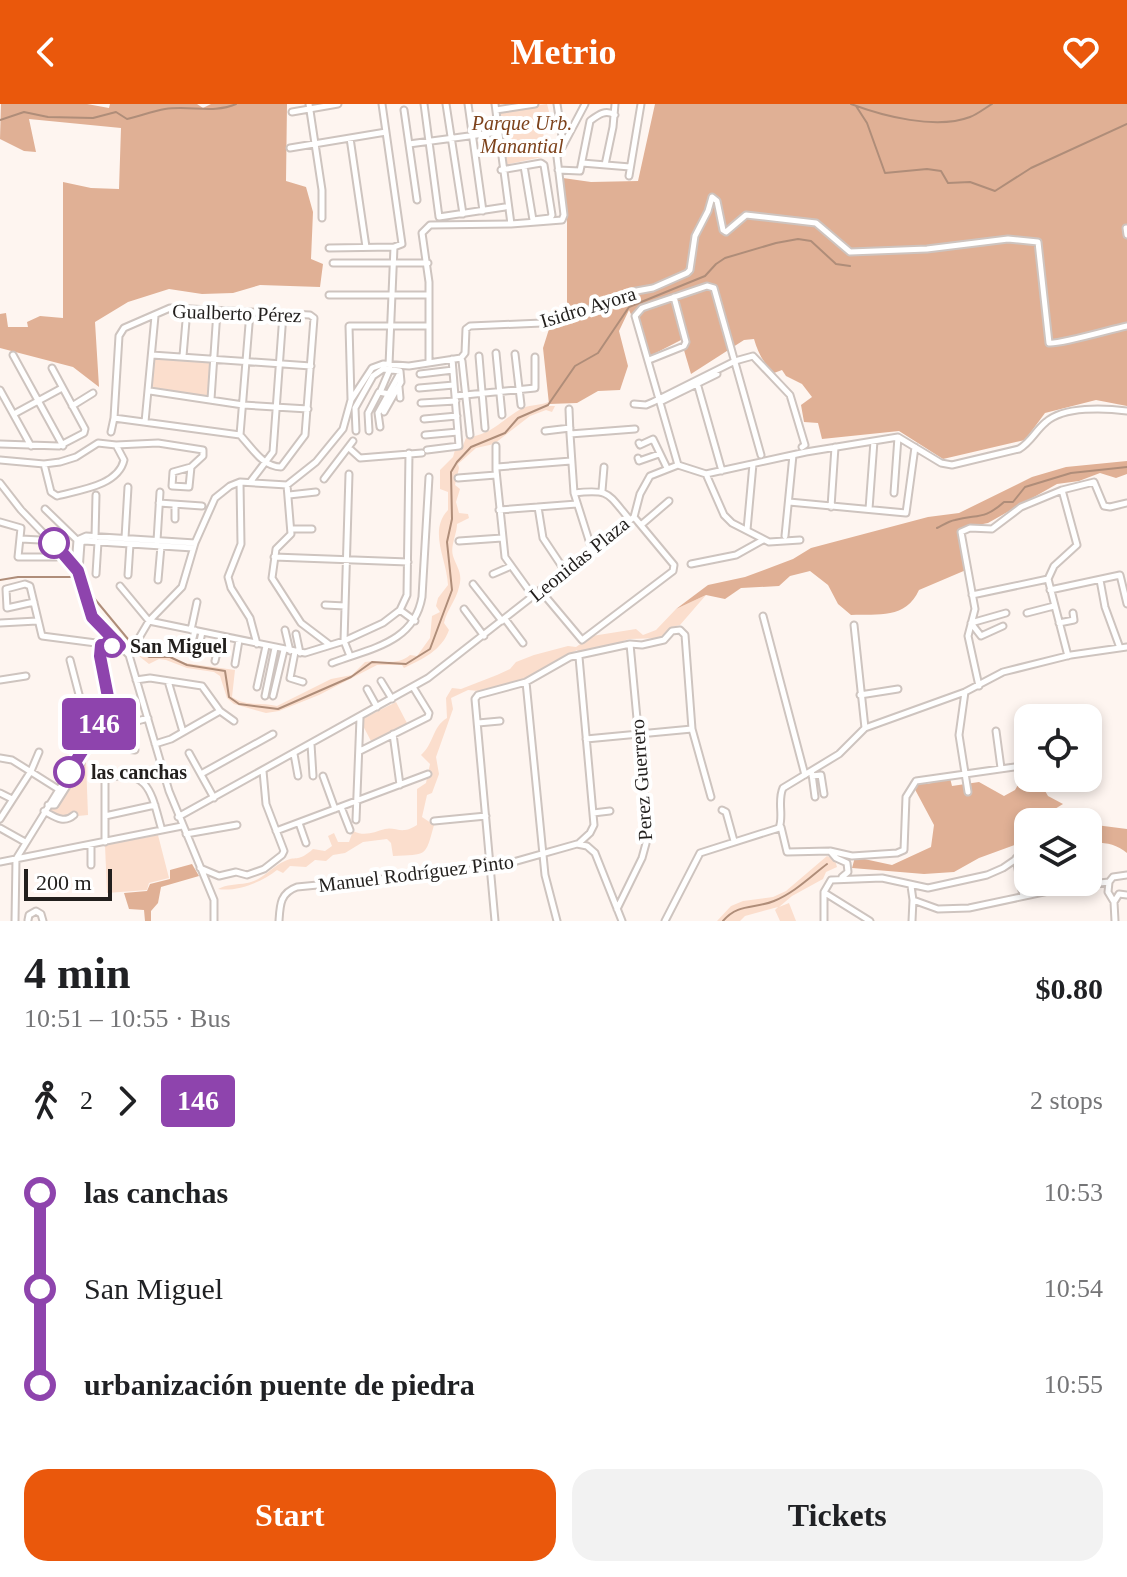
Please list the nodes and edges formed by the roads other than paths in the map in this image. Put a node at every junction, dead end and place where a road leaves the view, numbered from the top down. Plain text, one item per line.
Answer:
1 (338, 104) edge
2 (382, 104) edge
3 (424, 104) edge
4 (446, 104) edge
5 (468, 104) edge
6 (535, 104) edge
7 (557, 104) edge
8 (615, 104) edge
9 (641, 104) edge
10 (582, 105) edge
11 (310, 106) edge
12 (494, 106) edge
13 (517, 106) edge
14 (404, 110) dead end
15 (292, 112) dead end
16 (615, 115) junction
17 (386, 132) junction
18 (497, 132) junction
19 (473, 135) junction
20 (350, 138) junction
21 (451, 138) junction
22 (429, 141) junction
23 (317, 143) junction
24 (563, 143) junction
25 (409, 144) junction
26 (290, 148) dead end
27 (572, 158) dead end
28 (582, 161) junction
29 (605, 165) junction
30 (524, 166) junction
31 (630, 167) junction
32 (502, 170) junction
33 (558, 170) junction
34 (629, 176) dead end
35 (417, 200) dead end
36 (505, 207) junction
37 (483, 211) junction
38 (463, 214) junction
39 (322, 218) dead end
40 (508, 224) junction
41 (366, 247) junction
42 (394, 247) junction
43 (329, 248) dead end
44 (333, 263) dead end
45 (428, 263) junction
46 (391, 264) junction
47 (329, 295) dead end
48 (391, 295) junction
49 (429, 295) junction
50 (674, 297) junction
51 (187, 309) junction
52 (217, 311) junction
53 (250, 312) junction
54 (283, 314) junction
55 (155, 315) junction
56 (392, 324) junction
57 (429, 326) junction
58 (1127, 326) edge
59 (496, 353) dead end
60 (515, 354) dead end
61 (13, 355) dead end
62 (152, 355) junction
63 (183, 356) junction
64 (479, 356) dead end
65 (535, 357) dead end
66 (752, 358) junction
67 (215, 359) junction
68 (452, 359) junction
69 (649, 360) junction
70 (462, 361) dead end
71 (246, 362) junction
72 (735, 362) junction
73 (429, 363) junction
74 (279, 365) junction
75 (311, 366) junction
76 (389, 367) junction
77 (52, 368) dead end
78 (401, 369) junction
79 (453, 370) junction
80 (420, 374) dead end
81 (696, 382) junction
82 (454, 385) junction
83 (367, 386) junction
84 (399, 386) junction
85 (62, 388) junction
86 (419, 388) dead end
87 (518, 389) junction
88 (0, 390) edge
89 (150, 391) junction
90 (380, 391) junction
91 (499, 391) junction
92 (93, 393) dead end
93 (482, 393) junction
94 (389, 394) junction
95 (466, 395) junction
96 (400, 398) dead end
97 (211, 399) junction
98 (455, 399) junction
99 (351, 400) junction
100 (659, 400) junction
101 (38, 401) junction
102 (421, 403) dead end
103 (634, 404) dead end
104 (243, 405) junction
105 (521, 405) dead end
106 (72, 406) junction
107 (276, 408) junction
108 (308, 409) junction
109 (569, 409) dead end
110 (1127, 411) edge
111 (384, 412) dead end
112 (14, 414) junction
113 (502, 415) dead end
114 (457, 416) junction
115 (114, 418) junction
116 (424, 419) dead end
117 (145, 422) junction
118 (380, 427) dead end
119 (485, 428) dead end
120 (635, 429) dead end
121 (356, 431) dead end
122 (369, 431) dead end
123 (545, 431) dead end
124 (111, 432) dead end
125 (458, 432) junction
126 (571, 432) junction
127 (240, 435) junction
128 (425, 435) dead end
129 (470, 435) dead end
130 (898, 437) junction
131 (353, 441) dead end
132 (874, 441) junction
133 (639, 443) dead end
134 (0, 444) edge
135 (116, 445) junction
136 (63, 446) junction
137 (496, 446) dead end
138 (32, 447) junction
139 (835, 447) junction
140 (915, 447) junction
141 (349, 448) junction
142 (409, 453) junction
143 (659, 454) junction
144 (761, 455) dead end
145 (793, 455) junction
146 (638, 458) dead end
147 (1, 461) edge
148 (571, 461) junction
149 (266, 463) junction
150 (44, 464) junction
151 (753, 464) junction
152 (678, 465) junction
153 (191, 467) junction
154 (497, 467) junction
155 (604, 467) dead end
156 (667, 468) junction
157 (722, 471) junction
158 (349, 474) dead end
159 (706, 474) junction
160 (496, 475) junction
161 (429, 477) dead end
162 (458, 478) dead end
163 (324, 479) dead end
164 (240, 482) junction
165 (251, 482) junction
166 (0, 483) edge
167 (287, 485) junction
168 (128, 487) dead end
169 (1062, 490) junction
170 (602, 491) junction
171 (160, 492) dead end
172 (316, 492) dead end
173 (574, 493) junction
174 (894, 493) dead end
175 (96, 495) dead end
176 (289, 495) junction
177 (669, 501) dead end
178 (789, 502) junction
179 (159, 503) junction
180 (1127, 503) edge
181 (577, 504) junction
182 (175, 505) junction
183 (202, 506) dead end
184 (538, 507) junction
185 (831, 507) junction
186 (45, 509) dead end
187 (869, 509) junction
188 (499, 510) junction
189 (632, 518) junction
190 (175, 519) dead end
191 (0, 522) edge
192 (641, 525) junction
193 (291, 529) junction
194 (312, 529) dead end
195 (747, 531) junction
196 (785, 536) dead end
197 (502, 538) junction
198 (21, 539) junction
199 (77, 540) junction
200 (96, 540) junction
201 (763, 540) junction
202 (800, 540) dead end
203 (459, 541) dead end
204 (127, 542) junction
205 (158, 544) junction
206 (194, 546) junction
207 (592, 550) junction
208 (274, 557) junction
209 (346, 560) junction
210 (408, 562) junction
211 (691, 564) dead end
212 (509, 567) junction
213 (77, 568) junction
214 (565, 571) junction
215 (96, 574) dead end
216 (493, 574) dead end
217 (128, 575) dead end
218 (1048, 579) junction
219 (158, 580) dead end
220 (1100, 580) junction
221 (473, 584) dead end
222 (120, 586) dead end
223 (540, 590) junction
224 (1050, 590) junction
225 (972, 595) junction
226 (533, 596) junction
227 (34, 602) junction
228 (197, 602) dead end
229 (1127, 604) edge
230 (325, 605) dead end
231 (345, 606) junction
232 (1054, 606) junction
233 (7, 608) junction
234 (464, 609) dead end
235 (400, 610) junction
236 (1006, 613) dead end
237 (1027, 613) dead end
238 (1073, 613) dead end
239 (763, 616) dead end
240 (504, 620) junction
241 (37, 621) junction
242 (149, 621) junction
243 (415, 621) junction
244 (8, 622) junction
245 (0, 623) edge
246 (971, 623) junction
247 (1059, 623) junction
248 (854, 625) dead end
249 (1003, 626) dead end
250 (285, 630) dead end
251 (196, 631) junction
252 (296, 634) dead end
253 (221, 636) junction
254 (484, 636) junction
255 (239, 640) junction
256 (344, 641) junction
257 (523, 643) dead end
258 (257, 644) junction
259 (630, 644) junction
260 (101, 645) junction
261 (330, 645) junction
262 (120, 646) junction
263 (266, 646) junction
264 (275, 648) junction
265 (1123, 648) edge
266 (194, 650) dead end
267 (292, 651) junction
268 (129, 655) junction
269 (350, 656) junction
270 (1068, 656) junction
271 (579, 657) junction
272 (70, 660) dead end
273 (215, 661) dead end
274 (332, 663) dead end
275 (235, 664) dead end
276 (26, 676) dead end
277 (0, 680) edge
278 (136, 680) junction
279 (168, 681) junction
280 (381, 681) dead end
281 (303, 682) dead end
282 (526, 682) junction
283 (979, 686) junction
284 (257, 687) dead end
285 (413, 687) junction
286 (367, 689) dead end
287 (898, 689) dead end
288 (965, 692) junction
289 (860, 695) junction
290 (265, 696) dead end
291 (273, 696) dead end
292 (392, 699) junction
293 (377, 707) junction
294 (109, 708) junction
295 (220, 711) junction
296 (360, 717) junction
297 (148, 718) junction
298 (102, 719) junction
299 (234, 721) dead end
300 (500, 721) dead end
301 (478, 723) junction
302 (865, 728) junction
303 (692, 729) junction
304 (95, 731) junction
305 (996, 731) dead end
306 (183, 732) junction
307 (273, 734) dead end
308 (393, 734) junction
309 (639, 734) junction
310 (586, 739) junction
311 (155, 744) junction
312 (311, 744) junction
313 (135, 750) dead end
314 (360, 751) junction
315 (39, 752) dead end
316 (189, 753) dead end
317 (294, 754) junction
318 (0, 758) edge
319 (77, 759) junction
320 (1014, 767) edge
321 (1001, 768) junction
322 (31, 771) junction
323 (263, 771) junction
324 (201, 774) junction
325 (428, 774) dead end
326 (810, 774) junction
327 (966, 774) junction
328 (298, 776) dead end
329 (313, 776) dead end
330 (323, 776) dead end
331 (400, 785) junction
332 (58, 789) junction
333 (968, 792) dead end
334 (0, 793) edge
335 (824, 794) dead end
336 (711, 797) dead end
337 (815, 797) dead end
338 (214, 798) junction
339 (12, 799) junction
340 (359, 800) junction
341 (155, 805) junction
342 (46, 808) junction
343 (338, 808) junction
344 (722, 810) dead end
345 (610, 811) dead end
346 (593, 813) junction
347 (74, 815) dead end
348 (105, 816) junction
349 (486, 816) junction
350 (178, 817) junction
351 (0, 819) edge
352 (356, 820) dead end
353 (434, 821) dead end
354 (299, 823) junction
355 (237, 825) dead end
356 (182, 826) junction
357 (781, 826) junction
358 (161, 827) dead end
359 (0, 828) edge
360 (350, 830) dead end
361 (276, 831) junction
362 (186, 834) junction
363 (734, 841) junction
364 (25, 842) junction
365 (105, 842) junction
366 (306, 843) dead end
367 (577, 844) junction
368 (91, 845) junction
369 (830, 851) junction
370 (543, 855) junction
371 (16, 859) junction
372 (1014, 859) edge
373 (0, 862) edge
374 (91, 865) dead end
375 (198, 867) junction
376 (492, 868) junction
377 (1127, 875) edge
378 (838, 879) junction
379 (1102, 882) edge
380 (1109, 882) junction
381 (911, 886) junction
382 (824, 892) junction
383 (1109, 894) junction
384 (1119, 894) junction
385 (1127, 895) edge
386 (1023, 896) edge
387 (913, 900) junction
388 (1114, 902) junction
389 (617, 910) junction
390 (15, 920) edge
391 (28, 921) edge
392 (43, 921) edge
393 (214, 921) edge
394 (279, 921) edge
395 (495, 921) edge
396 (557, 921) edge
397 (622, 921) edge
398 (665, 921) edge
399 (824, 921) edge
400 (870, 921) edge
401 (912, 921) edge
402 (1115, 921) edge

1 - 11 street
2 - 17 street
3 - 22 street
4 - 21 street
5 - 19 street
6 - 13 street
7 - 24 street
8 - 16 street
9 - 31 street
10 - 24 street
11 - 15 street
11 - 23 street
12 - 13 street
12 - 18 street
14 - 25 street
16 - 28 street
16 - 29 street
17 - 20 street
17 - 42 street
18 - 19 street
18 - 32 street
19 - 21 street
19 - 37 street
20 - 23 street
20 - 41 street
21 - 22 street
21 - 38 street
22 - 25 street
22 - 38 street
23 - 26 street
23 - 39 street
24 - 33 street
25 - 35 street
27 - 28 street
28 - 29 street
28 - 33 street
29 - 31 street
30 - 30 street
30 - 32 street
31 - 34 street
32 - 36 street
32 - 40 street
33 - 40 street
36 - 37 street
36 - 40 street
37 - 38 street
40 - 45 street
41 - 42 street
41 - 43 street
42 - 46 street
44 - 46 street
45 - 46 street
45 - 49 street
46 - 48 street
47 - 48 street
48 - 49 street
48 - 56 street
49 - 57 street
50 - 69 street
50 - 69 street
50 - 72 street
51 - 52 street, Gualberto Pérez
51 - 55 street, Gualberto Pérez
51 - 63 street
52 - 53 street, Gualberto Pérez
52 - 67 street
53 - 54 street, Gualberto Pérez
53 - 71 street
54 - 74 street
54 - 75 street, Gualberto Pérez
55 - 62 street
55 - 115 street, Gualberto Pérez
56 - 57 street
56 - 76 street
56 - 99 street
57 - 73 street
58 - 68 street, Isidro Ayora
59 - 91 street
60 - 87 street
61 - 101 street
62 - 63 street
62 - 89 street
63 - 67 street
64 - 93 street
65 - 87 street
66 - 66 street
66 - 72 street
67 - 71 street
67 - 97 street
68 - 73 street
68 - 79 street
69 - 100 street
70 - 95 street
71 - 74 street
71 - 104 street
72 - 81 street
72 - 144 street
73 - 78 street
74 - 75 street
74 - 107 street
75 - 108 street
76 - 78 street
76 - 83 street
76 - 90 street
76 - 99 street
77 - 85 street
78 - 84 street
78 - 94 street
79 - 80 street
79 - 82 street
81 - 100 street
81 - 157 street
82 - 86 street
82 - 98 street
83 - 90 street
83 - 121 street
84 - 96 street
84 - 111 street
85 - 101 street
85 - 106 street
87 - 91 street
87 - 105 street
88 - 112 street
89 - 97 street
89 - 117 street
90 - 94 street
90 - 122 street
91 - 93 street
91 - 113 street
92 - 106 street
93 - 95 street
93 - 119 street
94 - 118 street
95 - 98 street
95 - 129 street
97 - 104 street
98 - 102 street
98 - 114 street
99 - 167 street
100 - 103 street
100 - 152 street
101 - 112 street
101 - 136 street
104 - 107 street
104 - 127 street
106 - 136 street
107 - 108 street
107 - 149 street
108 - 149 street
109 - 126 street
110 - 140 street
112 - 138 street
114 - 116 street
114 - 125 street
115 - 117 street
115 - 124 street, Gualberto Pérez
117 - 127 street
120 - 126 street
123 - 126 street
125 - 128 street
125 - 142 street
126 - 148 street
127 - 149 street
130 - 132 street
130 - 140 street
130 - 174 street
131 - 141 street
132 - 139 street
132 - 187 street
133 - 143 street
134 - 138 street
135 - 150 street
135 - 150 street
135 - 153 street
136 - 138 street
137 - 154 street
139 - 145 street
139 - 185 street
140 - 187 street
141 - 142 street
141 - 163 street
142 - 210 street
143 - 146 street
143 - 156 street
145 - 151 street
145 - 178 street
147 - 150 street
148 - 154 street
148 - 173 street
149 - 165 street
151 - 157 street
151 - 195 street
152 - 156 street
152 - 159 street
153 - 153 street
154 - 160 street
155 - 170 street
156 - 189 street, Leonidas Plaza
157 - 159 street
158 - 209 street
159 - 195 street
160 - 162 street
160 - 188 street
161 - 243 street
164 - 165 street
164 - 206 street
164 - 258 street
165 - 167 street
166 - 213 street
167 - 176 street
168 - 204 street
169 - 180 street
169 - 218 street
169 - 225 street
170 - 173 street
170 - 189 street
171 - 179 street
172 - 176 street
173 - 181 street
175 - 200 street
176 - 193 street
177 - 192 street
178 - 185 street
178 - 196 street
179 - 182 street
179 - 205 street
181 - 184 street
181 - 207 street
182 - 183 street
182 - 190 street
184 - 188 street
184 - 214 street
185 - 187 street
186 - 199 street
188 - 197 street
189 - 192 street
189 - 207 street, Leonidas Plaza
191 - 198 street
192 - 223 street
193 - 194 street
193 - 208 street
195 - 201 street
197 - 203 street
197 - 212 street
198 - 198 street
199 - 200 street
199 - 213 street
200 - 204 street
200 - 213 street
200 - 215 street
201 - 202 street
201 - 211 street
204 - 205 street
204 - 217 street
205 - 206 street
205 - 219 street
206 - 242 street
207 - 214 street, Leonidas Plaza
208 - 209 street
208 - 261 street
209 - 210 street
209 - 231 street
210 - 235 street
212 - 216 street
212 - 226 street
213 - 262 street
214 - 223 street, Leonidas Plaza
218 - 224 street
218 - 225 street
220 - 224 street
220 - 229 street
220 - 265 street
221 - 240 street
222 - 242 street
223 - 226 street, Leonidas Plaza
224 - 232 street
225 - 246 street
226 - 240 street, Leonidas Plaza
227 - 233 street
227 - 233 street
227 - 241 street
228 - 251 street
230 - 231 street
231 - 256 street
232 - 237 street
232 - 247 street
233 - 244 street
234 - 254 street
235 - 243 street
235 - 256 street
236 - 246 street
238 - 247 street
239 - 326 street
240 - 254 street, Leonidas Plaza
240 - 257 street
241 - 244 street
241 - 260 street
242 - 251 street
242 - 268 street
243 - 269 street
244 - 245 street
246 - 249 street
246 - 283 street
247 - 270 street
248 - 289 street
250 - 267 street
251 - 253 street
251 - 266 street
252 - 267 street
253 - 255 street
253 - 273 street
254 - 285 street, Leonidas Plaza
255 - 258 street
255 - 275 street
256 - 261 street
256 - 269 street
258 - 263 street
259 - 271 street
259 - 303 street
259 - 309 street, Perez Guerrero
260 - 262 street
260 - 294 street
261 - 267 street
262 - 268 street
263 - 264 street
263 - 284 street
264 - 267 street
264 - 290 street
265 - 270 street
267 - 281 street
267 - 291 street
268 - 278 street
269 - 274 street
270 - 283 street
271 - 282 street
271 - 310 street
272 - 298 street
276 - 277 street
278 - 279 street
278 - 297 street
279 - 295 street
279 - 306 street
280 - 292 street
282 - 301 street
282 - 370 street
283 - 288 street
285 - 292 street, Leonidas Plaza
285 - 308 street
286 - 293 street
287 - 289 street
288 - 302 street
288 - 327 street
289 - 302 street
292 - 293 street, Leonidas Plaza
293 - 296 street, Leonidas Plaza
294 - 297 street
294 - 298 street
295 - 299 street
295 - 306 street
296 - 312 street, Leonidas Plaza
296 - 314 street
297 - 311 street
298 - 304 street
300 - 301 street
301 - 349 street
302 - 326 street
303 - 309 street
303 - 336 street
304 - 313 street
304 - 319 street
305 - 321 street
306 - 311 street
307 - 324 street
308 - 314 street
308 - 331 street
309 - 310 street
309 - 389 street, Perez Guerrero
310 - 346 street
311 - 350 street
312 - 317 street, Leonidas Plaza
312 - 329 street
314 - 340 street
315 - 322 street
316 - 324 street
317 - 323 street, Leonidas Plaza
317 - 328 street
318 - 322 street
319 - 332 street
319 - 342 street
320 - 321 street
321 - 327 street
322 - 332 street
322 - 339 street
323 - 338 street, Leonidas Plaza
323 - 361 street
324 - 338 street
325 - 331 street
326 - 335 street
326 - 337 street
326 - 357 street
327 - 333 street
327 - 369 street
330 - 343 street
331 - 340 street
332 - 342 street
334 - 339 street
338 - 350 street, Leonidas Plaza
339 - 351 street
340 - 343 street
340 - 352 street
341 - 348 street
341 - 348 street
341 - 358 street
342 - 347 street
342 - 364 street
343 - 354 street
343 - 360 street
344 - 363 street
345 - 346 street
346 - 367 street
348 - 365 street
349 - 353 street
349 - 376 street
350 - 356 street
354 - 361 street
354 - 366 street
355 - 362 street
356 - 362 street
356 - 365 street
357 - 363 street
357 - 369 street
359 - 364 street
361 - 375 street
362 - 375 street
363 - 398 street
364 - 371 street
365 - 368 street
367 - 370 street, Manuel Rodríguez Pinto
367 - 389 street
368 - 371 street
368 - 374 street
369 - 378 street
370 - 376 street, Manuel Rodríguez Pinto
370 - 396 street
371 - 373 street
371 - 390 street
372 - 381 street
375 - 393 street
376 - 394 street, Manuel Rodríguez Pinto
376 - 395 street
377 - 380 street
378 - 381 street
378 - 382 street
379 - 380 street
380 - 383 street
381 - 387 street
382 - 399 street
382 - 400 street
383 - 384 street
383 - 388 street
384 - 385 street
384 - 388 street
386 - 387 street
387 - 401 street
388 - 402 street
389 - 397 street
390 - 391 street
391 - 392 street

